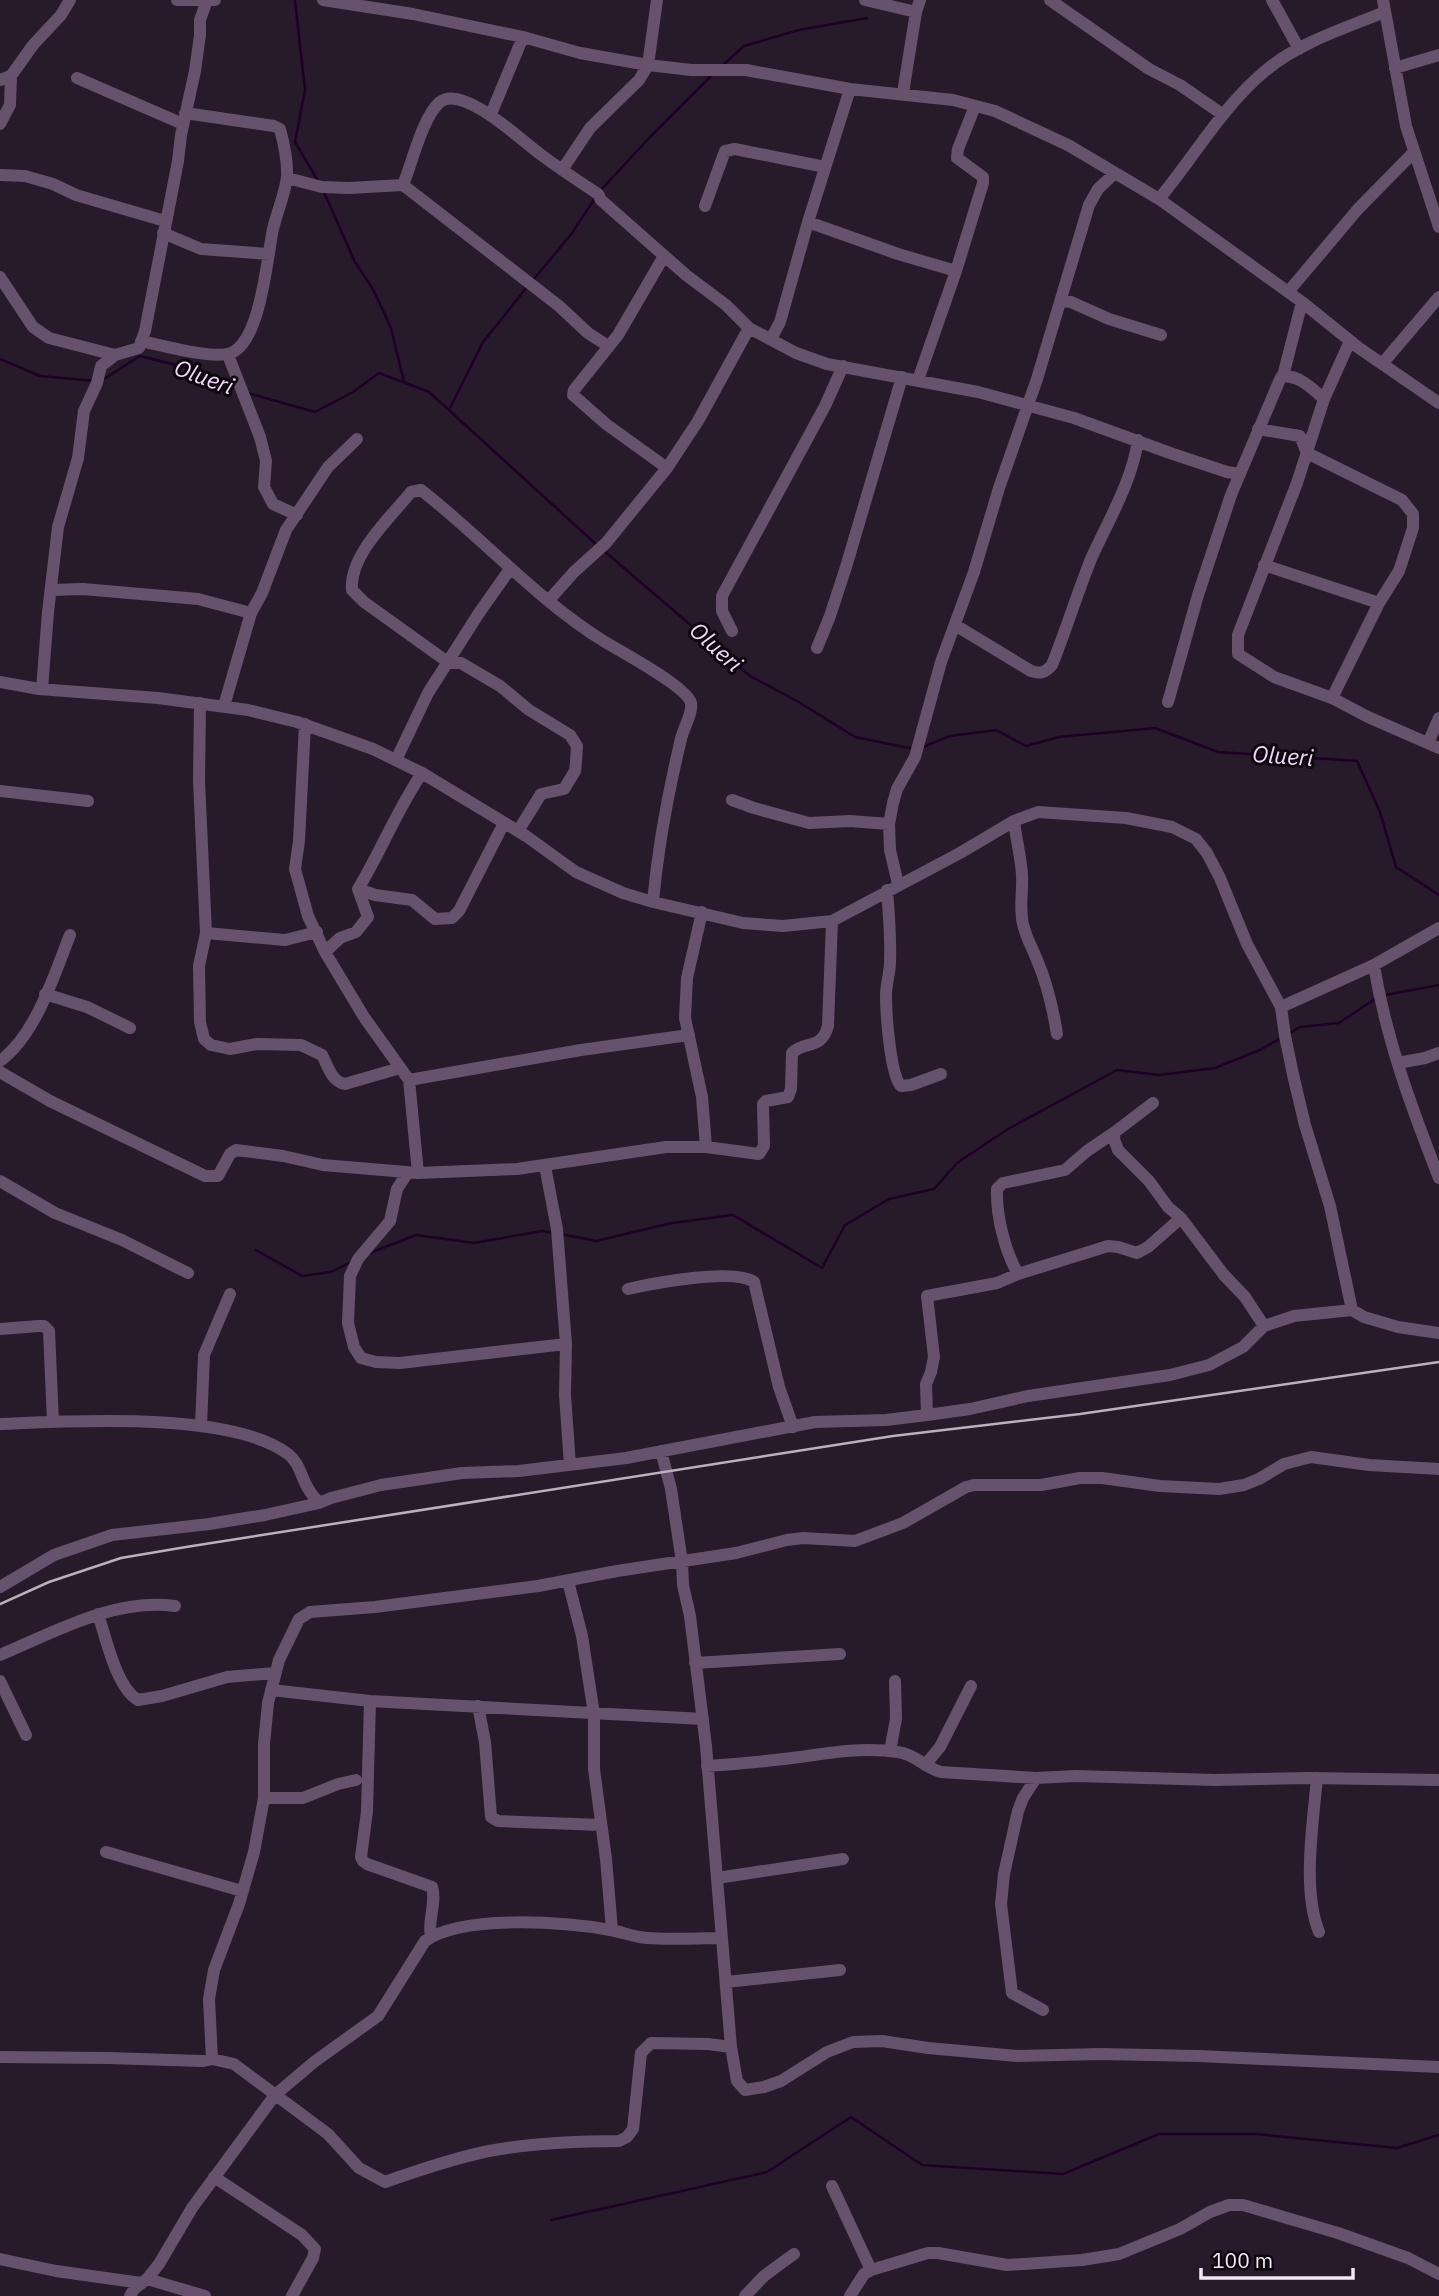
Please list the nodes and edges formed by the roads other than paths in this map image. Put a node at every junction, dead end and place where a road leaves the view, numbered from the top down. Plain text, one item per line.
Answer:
1 (70, 0) edge
2 (207, 0) edge
3 (215, 0) edge
4 (323, 0) edge
5 (657, 0) edge
6 (865, 0) edge
7 (1050, 0) edge
8 (1272, 0) edge
9 (180, 1) edge
10 (918, 6) edge
11 (1384, 6) edge
12 (200, 20) junction
13 (523, 37) junction
14 (1299, 49) junction
15 (1439, 55) edge
16 (648, 65) junction
17 (1395, 68) junction
18 (6, 78) edge
19 (76, 78) dead end
20 (850, 89) junction
21 (903, 93) junction
22 (975, 106) junction
23 (491, 114) junction
24 (1222, 114) junction
25 (184, 119) junction
26 (0, 124) edge
27 (1414, 152) junction
28 (825, 167) junction
29 (562, 170) junction
30 (1115, 173) junction
31 (0, 175) edge
32 (286, 178) junction
33 (403, 185) junction
34 (1158, 199) junction
35 (705, 206) dead end
36 (808, 222) junction
37 (164, 227) junction
38 (1439, 227) edge
39 (269, 254) junction
40 (664, 256) junction
41 (957, 271) junction
42 (0, 277) edge
43 (1287, 292) junction
44 (1439, 297) edge
45 (1061, 301) junction
46 (1302, 302) junction
47 (749, 328) junction
48 (1161, 335) dead end
49 (771, 339) junction
50 (141, 341) junction
51 (1350, 341) junction
52 (608, 346) junction
53 (115, 355) junction
54 (228, 355) junction
55 (1382, 364) junction
56 (844, 366) junction
57 (1283, 376) junction
58 (902, 377) junction
59 (918, 380) junction
60 (1324, 399) junction
61 (1439, 403) edge
62 (1027, 405) junction
63 (1258, 429) junction
64 (358, 439) dead end
65 (1138, 440) junction
66 (1307, 453) junction
67 (667, 468) junction
68 (1240, 474) junction
69 (297, 515) junction
70 (1264, 565) junction
71 (510, 569) junction
72 (51, 590) junction
73 (549, 600) junction
74 (1379, 603) junction
75 (251, 613) junction
76 (955, 625) junction
77 (732, 631) dead end
78 (817, 648) dead end
79 (449, 663) junction
80 (0, 682) edge
81 (42, 689) junction
82 (1332, 698) junction
83 (1168, 702) dead end
84 (200, 703) junction
85 (224, 706) junction
86 (1439, 718) edge
87 (304, 724) junction
88 (1434, 746) edge
89 (396, 760) junction
90 (422, 773) junction
91 (0, 791) edge
92 (732, 800) dead end
93 (88, 802) dead end
94 (1014, 821) junction
95 (504, 823) junction
96 (889, 824) junction
97 (517, 831) junction
98 (893, 887) junction
99 (358, 890) junction
100 (653, 902) junction
101 (702, 912) junction
102 (832, 921) junction
103 (1439, 928) edge
104 (317, 932) junction
105 (206, 933) junction
106 (70, 935) dead end
107 (325, 952) junction
108 (1374, 965) junction
109 (45, 994) junction
110 (1281, 1007) junction
111 (130, 1028) dead end
112 (1057, 1034) dead end
113 (689, 1035) junction
114 (1439, 1053) edge
115 (0, 1061) edge
116 (1398, 1063) junction
117 (400, 1068) junction
118 (0, 1072) edge
119 (941, 1074) dead end
120 (409, 1080) junction
121 (1153, 1103) dead end
122 (1115, 1132) junction
123 (706, 1147) junction
124 (545, 1166) junction
125 (413, 1172) junction
126 (1439, 1178) edge
127 (0, 1181) edge
128 (1181, 1218) junction
129 (188, 1273) dead end
130 (1017, 1274) junction
131 (628, 1289) dead end
132 (230, 1294) dead end
133 (1352, 1310) junction
134 (1264, 1326) junction
135 (0, 1329) edge
136 (1439, 1333) edge
137 (566, 1344) junction
138 (927, 1415) junction
139 (53, 1422) junction
140 (0, 1423) edge
141 (201, 1426) junction
142 (793, 1427) junction
143 (661, 1451) junction
144 (570, 1465) junction
145 (1439, 1469) edge
146 (319, 1503) junction
147 (682, 1562) junction
148 (568, 1581) junction
149 (0, 1587) edge
150 (175, 1606) dead end
151 (98, 1614) junction
152 (841, 1654) dead end
153 (0, 1655) edge
154 (695, 1663) junction
155 (275, 1673) junction
156 (0, 1681) edge
157 (895, 1681) dead end
158 (971, 1686) dead end
159 (271, 1690) junction
160 (370, 1701) junction
161 (478, 1706) junction
162 (594, 1714) junction
163 (702, 1719) junction
164 (26, 1735) dead end
165 (890, 1751) junction
166 (925, 1765) junction
167 (707, 1766) junction
168 (1036, 1778) junction
169 (1317, 1778) junction
170 (356, 1780) dead end
171 (1439, 1780) edge
172 (264, 1798) junction
173 (601, 1825) junction
174 (106, 1852) dead end
175 (843, 1859) dead end
176 (717, 1878) junction
177 (243, 1891) junction
178 (612, 1930) junction
179 (1319, 1932) dead end
180 (431, 1937) junction
181 (722, 1938) junction
182 (840, 1970) dead end
183 (726, 1982) junction
184 (1043, 2010) dead end
185 (731, 2047) junction
186 (0, 2057) edge
187 (212, 2059) junction
188 (1439, 2067) edge
189 (275, 2095) junction
190 (215, 2177) junction
191 (832, 2186) dead end
192 (794, 2254) dead end
193 (0, 2259) edge
194 (871, 2270) junction
195 (1439, 2274) edge
196 (144, 2281) junction
197 (130, 2296) edge
198 (205, 2296) edge
199 (292, 2296) edge
200 (745, 2296) edge
201 (850, 2296) edge

1 - 18 street
2 - 3 street
2 - 9 street
2 - 12 street
4 - 13 street
5 - 16 street
6 - 10 street
7 - 24 street
8 - 14 street
9 - 12 street
10 - 21 street
11 - 14 street
11 - 17 street
12 - 25 street
13 - 16 street
13 - 23 street
14 - 24 street
15 - 17 street
16 - 20 street
16 - 29 street
17 - 27 street
18 - 26 street
19 - 25 street
20 - 21 street
20 - 28 street
21 - 22 street
22 - 30 street
22 - 41 street
23 - 29 street
23 - 33 street
24 - 34 street
25 - 32 street
25 - 37 street
27 - 38 street
27 - 43 street
28 - 35 street
28 - 36 street
29 - 40 street
30 - 34 street
30 - 45 street
31 - 37 street
32 - 33 street
32 - 39 street
33 - 52 street
34 - 43 street
36 - 41 street
36 - 49 street
37 - 39 street
37 - 50 street
39 - 54 street
40 - 47 street
40 - 52 street
41 - 59 street
42 - 53 street
43 - 46 street
44 - 55 street
45 - 48 street
45 - 62 street
46 - 51 street
46 - 57 street
47 - 49 street
47 - 67 street
49 - 56 street
50 - 53 street
50 - 54 street
51 - 55 street
51 - 60 street
52 - 67 street
53 - 72 street
54 - 69 street
55 - 61 street
56 - 58 street
56 - 77 street
57 - 60 street
57 - 63 street
58 - 59 street
58 - 78 street
59 - 62 street
60 - 66 street
62 - 65 street
62 - 76 street
63 - 66 street
63 - 68 street
64 - 69 street
65 - 68 street
65 - 76 street
66 - 70 street
66 - 74 street
67 - 73 street
68 - 83 street
69 - 75 street
70 - 74 street
70 - 82 street
71 - 73 street
71 - 79 street
71 - 79 street
72 - 75 street
72 - 81 street
73 - 100 street
74 - 82 street
75 - 85 street
76 - 96 street
79 - 89 street
79 - 97 street
80 - 81 street
81 - 84 street
82 - 88 street
84 - 85 street
84 - 105 street
85 - 87 street
86 - 88 street
87 - 89 street
87 - 104 street
89 - 90 street
90 - 95 street
90 - 99 street
91 - 93 street
92 - 96 street
94 - 98 street
94 - 110 street
94 - 112 street
95 - 97 street
95 - 99 street
96 - 98 street
97 - 100 street
98 - 102 street
98 - 119 street
99 - 107 street
100 - 101 street
101 - 102 street
101 - 113 street
102 - 123 street
103 - 108 street
104 - 105 street
104 - 107 street
105 - 117 street
106 - 109 street
107 - 117 street
108 - 110 street
108 - 116 street
109 - 111 street
109 - 115 street
110 - 133 street
113 - 120 street
113 - 123 street
114 - 116 street
116 - 126 street
117 - 120 street
118 - 125 street
120 - 125 street
121 - 122 street
122 - 128 street
122 - 130 street
123 - 124 street
124 - 125 street
124 - 137 street
125 - 137 street
127 - 129 street
128 - 130 street
128 - 134 street
130 - 138 street
131 - 142 street
132 - 141 street
133 - 134 street
133 - 136 street
134 - 138 street
135 - 139 street
137 - 144 street
138 - 142 street
139 - 140 street
139 - 141 street
141 - 146 street
142 - 143 street
143 - 144 street
143 - 147 street
144 - 146 street
145 - 147 street
146 - 149 street
147 - 148 street
147 - 154 street
148 - 155 street
148 - 162 street
150 - 151 street
151 - 153 street
151 - 155 street
152 - 154 street
154 - 163 street
155 - 159 street
156 - 164 street
157 - 165 street
158 - 166 street
159 - 160 street
159 - 172 street
160 - 161 street
160 - 180 street
161 - 162 street
161 - 173 street
162 - 163 street
162 - 173 street
163 - 167 street
165 - 166 street
165 - 167 street
166 - 168 street
167 - 176 street
168 - 169 street
168 - 184 street
169 - 171 street
169 - 179 street
170 - 172 street
172 - 177 street
173 - 178 street
174 - 177 street
175 - 176 street
176 - 181 street
177 - 187 street
178 - 180 street
178 - 181 street
180 - 189 street
181 - 183 street
182 - 183 street
183 - 185 street
185 - 188 street
185 - 189 street
186 - 187 street
187 - 189 street
189 - 190 street
190 - 196 street
190 - 199 street
191 - 194 street
192 - 200 street
193 - 196 street
194 - 195 street
194 - 201 street
196 - 197 street
196 - 198 street

